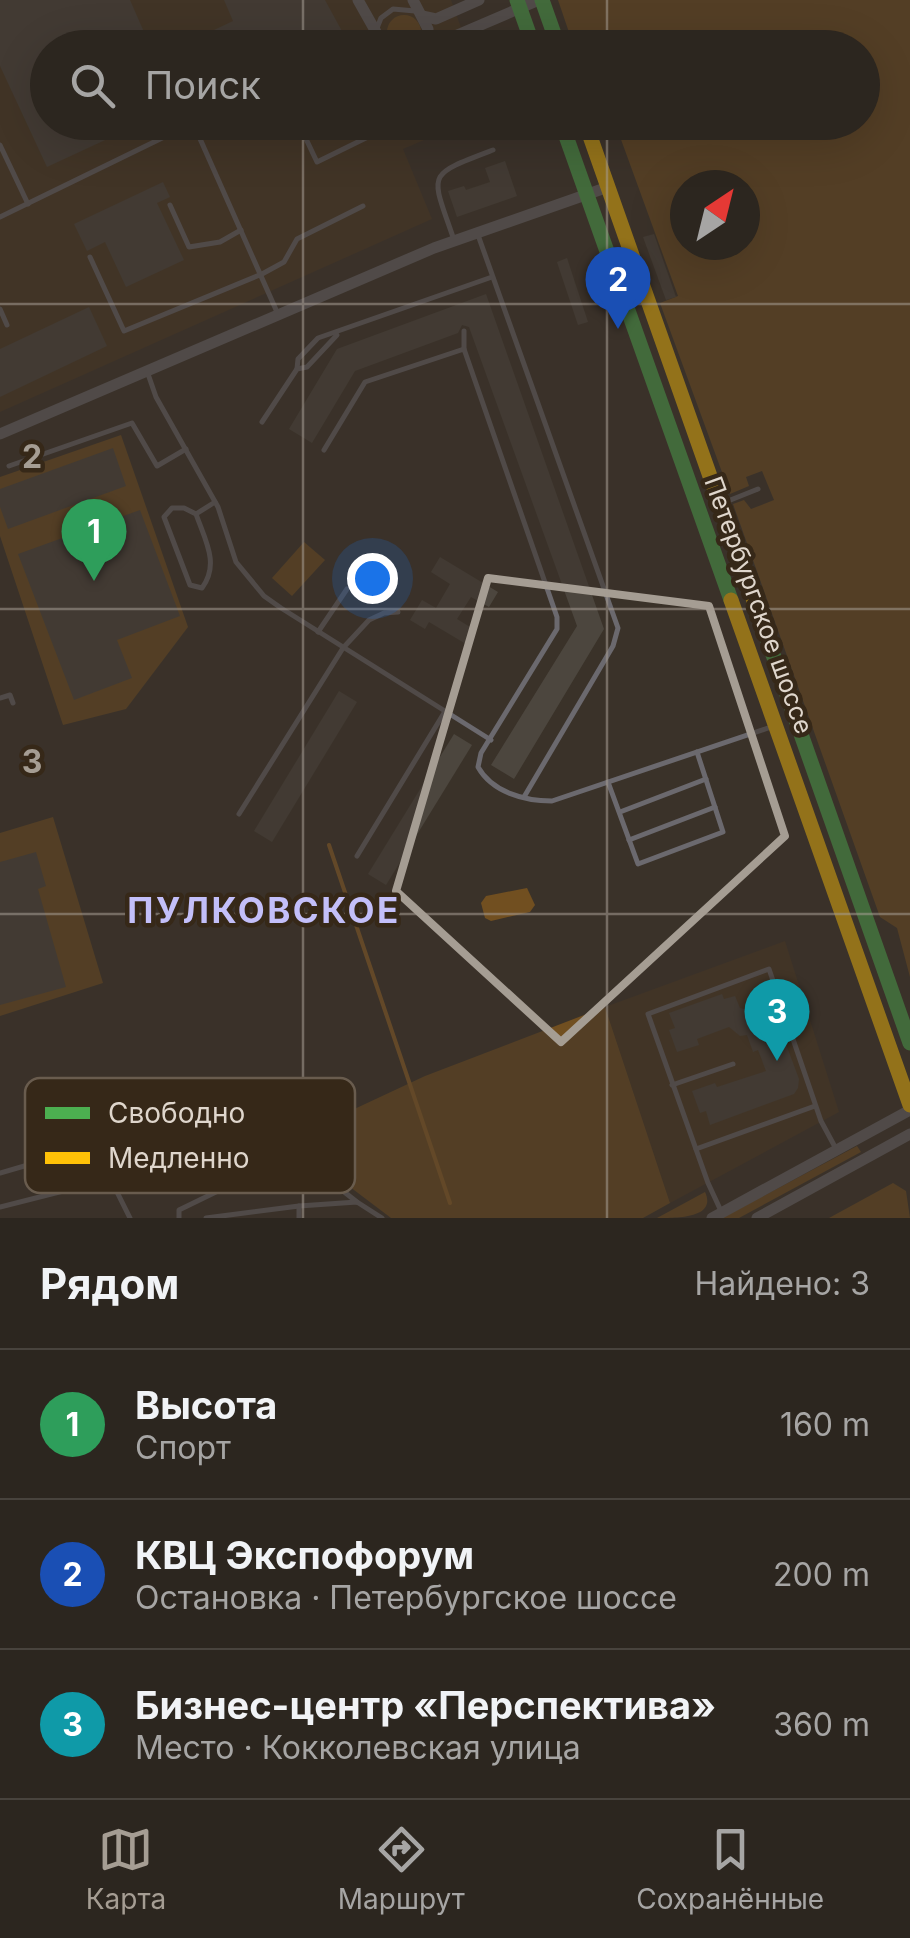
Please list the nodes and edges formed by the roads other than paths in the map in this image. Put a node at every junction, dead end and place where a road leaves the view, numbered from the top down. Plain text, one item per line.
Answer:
1 (358, 0) edge
2 (413, 0) edge
3 (479, 0) edge
4 (540, 0) edge
5 (519, 4) edge
6 (422, 16) junction
7 (370, 30) edge
8 (378, 30) edge
9 (428, 30) edge
10 (463, 30) edge
11 (528, 30) edge
12 (552, 30) edge
13 (159, 140) edge
14 (201, 140) edge
15 (306, 140) edge
16 (362, 140) edge
17 (567, 140) edge
18 (592, 140) edge
19 (0, 144) edge
20 (494, 150) dead end
21 (608, 188) junction
22 (586, 195) junction
23 (28, 204) junction
24 (170, 206) dead end
25 (363, 206) dead end
26 (0, 217) edge
27 (241, 230) junction
28 (477, 232) junction
29 (454, 240) junction
30 (90, 257) dead end
31 (262, 274) junction
32 (492, 276) junction
33 (449, 294) junction
34 (454, 306) dead end
35 (0, 309) edge
36 (278, 315) junction
37 (7, 325) dead end
38 (464, 331) dead end
39 (339, 333) junction
40 (464, 348) junction
41 (297, 370) junction
42 (146, 371) junction
43 (262, 422) dead end
44 (0, 434) edge
45 (186, 449) junction
46 (324, 450) dead end
47 (8, 466) dead end
48 (758, 489) dead end
49 (215, 502) junction
50 (720, 504) junction
51 (196, 514) junction
52 (347, 588) dead end
53 (398, 612) dead end
54 (318, 632) junction
55 (343, 648) junction
56 (0, 698) edge
57 (13, 704) dead end
58 (444, 712) junction
59 (775, 725) junction
60 (490, 740) junction
61 (697, 752) junction
62 (706, 779) junction
63 (608, 782) junction
64 (524, 797) junction
65 (715, 807) junction
66 (619, 812) junction
67 (240, 814) dead end
68 (629, 840) junction
69 (356, 856) dead end
70 (910, 1042) edge
71 (734, 1064) dead end
72 (672, 1085) junction
73 (815, 1106) junction
74 (910, 1108) edge
75 (910, 1134) edge
76 (696, 1149) junction
77 (836, 1150) junction
78 (25, 1166) edge
79 (0, 1172) edge
80 (56, 1193) edge
81 (118, 1193) edge
82 (215, 1193) edge
83 (346, 1193) edge
84 (357, 1202) junction
85 (299, 1206) junction
86 (0, 1207) edge
87 (717, 1215) edge
88 (130, 1218) edge
89 (179, 1218) edge
90 (206, 1218) edge
91 (299, 1218) edge
92 (382, 1218) edge
93 (757, 1218) edge

1 - 7 street
2 - 6 street
3 - 6 street
4 - 5 street
4 - 12 main road
5 - 10 street
5 - 11 main road
6 - 8 lane
6 - 9 street
13 - 23 lane
14 - 27 lane
15 - 16 lane
17 - 22 main road, Петербургское шоссе
18 - 21 main road, Петербургское шоссе
19 - 23 lane
20 - 29 lane
21 - 22 street
21 - 50 main road, Петербургское шоссе
22 - 28 street
22 - 59 main road, Петербургское шоссе
23 - 26 lane
24 - 27 lane
25 - 31 lane
27 - 31 lane
28 - 29 street
28 - 32 lane
29 - 36 street
30 - 31 lane
31 - 36 lane
32 - 33 lane
32 - 64 lane
33 - 34 lane
33 - 39 lane
35 - 37 lane
36 - 42 street
38 - 40 lane
39 - 41 lane
39 - 41 lane
40 - 46 lane
40 - 60 lane
41 - 43 lane
42 - 44 street
42 - 45 lane
45 - 47 lane
45 - 49 lane
48 - 50 lane
49 - 51 lane
49 - 54 lane
50 - 70 main road, Петербургское шоссе
51 - 51 lane
52 - 54 lane
53 - 55 lane
54 - 55 lane
55 - 58 lane
55 - 67 lane
56 - 57 lane
58 - 60 lane
58 - 69 lane
59 - 61 lane
59 - 74 main road, Петербургское шоссе
60 - 64 lane
61 - 62 lane
61 - 63 lane
62 - 65 lane
62 - 66 lane
63 - 64 lane
63 - 66 lane
65 - 68 lane
65 - 68 lane
66 - 68 lane
71 - 72 lane
72 - 73 lane
72 - 76 lane
73 - 76 lane
73 - 77 lane
74 - 77 street
75 - 93 street
76 - 87 lane
77 - 87 street
78 - 79 lane
80 - 86 lane
81 - 88 lane
82 - 89 lane
83 - 84 lane
84 - 85 lane
84 - 92 lane
85 - 90 lane
85 - 91 lane

